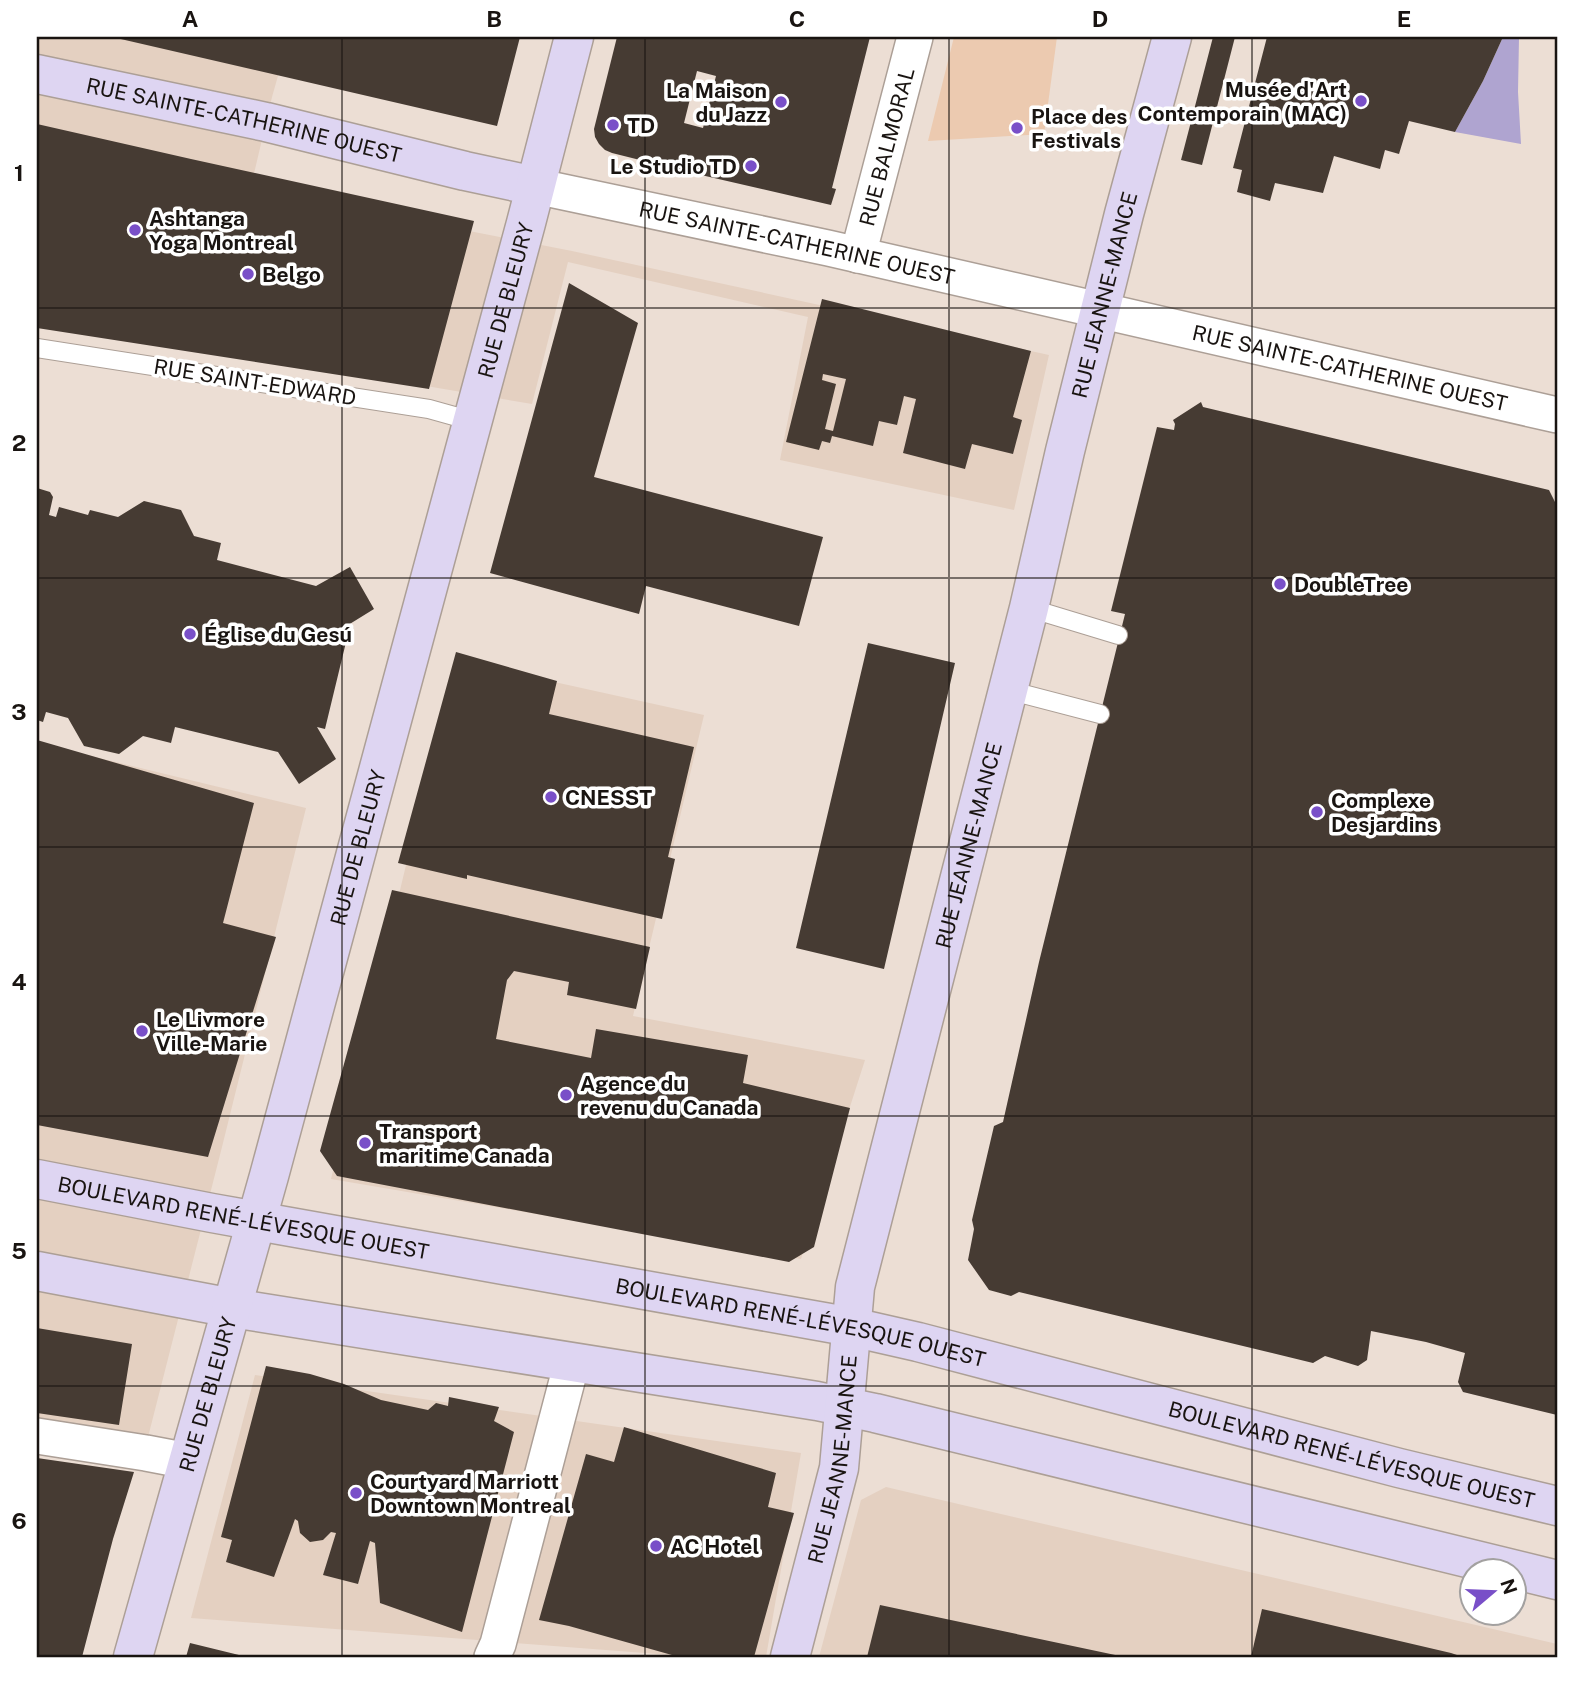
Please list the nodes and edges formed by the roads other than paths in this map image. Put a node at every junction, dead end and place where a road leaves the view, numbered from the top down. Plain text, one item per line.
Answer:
1 (574, 37) edge
2 (915, 37) edge
3 (1172, 37) edge
4 (37, 74) edge
5 (536, 186) junction
6 (858, 255) junction
7 (1100, 309) junction
8 (37, 348) edge
9 (1557, 415) edge
10 (472, 421) junction
11 (1029, 608) junction
12 (1118, 635) dead end
13 (1009, 690) junction
14 (1100, 715) dead end
15 (37, 1179) edge
16 (256, 1220) junction
17 (37, 1271) edge
18 (232, 1308) junction
19 (852, 1327) junction
20 (572, 1362) junction
21 (843, 1407) junction
22 (37, 1436) edge
23 (188, 1461) junction
24 (1557, 1506) edge
25 (1557, 1580) edge
26 (134, 1657) edge
27 (492, 1657) edge
28 (790, 1657) edge

1 - 5 street, RUE DE BLEURY
2 - 6 street, RUE BALMORAL
3 - 7 street, RUE JEANNE-MANCE
4 - 5 street, RUE SAINTE-CATHERINE OUEST
5 - 6 street, RUE SAINTE-CATHERINE OUEST
5 - 10 street, RUE DE BLEURY
6 - 7 street, RUE SAINTE-CATHERINE OUEST
7 - 9 street, RUE SAINTE-CATHERINE OUEST
7 - 11 street, RUE JEANNE-MANCE
8 - 10 lane, RUE SAINT-EDWARD
10 - 16 street, RUE DE BLEURY
11 - 12 lane
11 - 13 street, RUE JEANNE-MANCE
13 - 14 lane
13 - 19 street, RUE JEANNE-MANCE
15 - 16 street, BOULEVARD RENÉ-LÉVESQUE OUEST
16 - 18 street, RUE DE BLEURY
16 - 19 street, BOULEVARD RENÉ-LÉVESQUE OUEST
17 - 18 street
18 - 20 street
18 - 23 street, RUE DE BLEURY
19 - 21 street, RUE JEANNE-MANCE
19 - 24 street, BOULEVARD RENÉ-LÉVESQUE OUEST
20 - 21 street
20 - 27 street
21 - 25 street
21 - 28 street, RUE JEANNE-MANCE
22 - 23 street
23 - 26 street, RUE DE BLEURY

